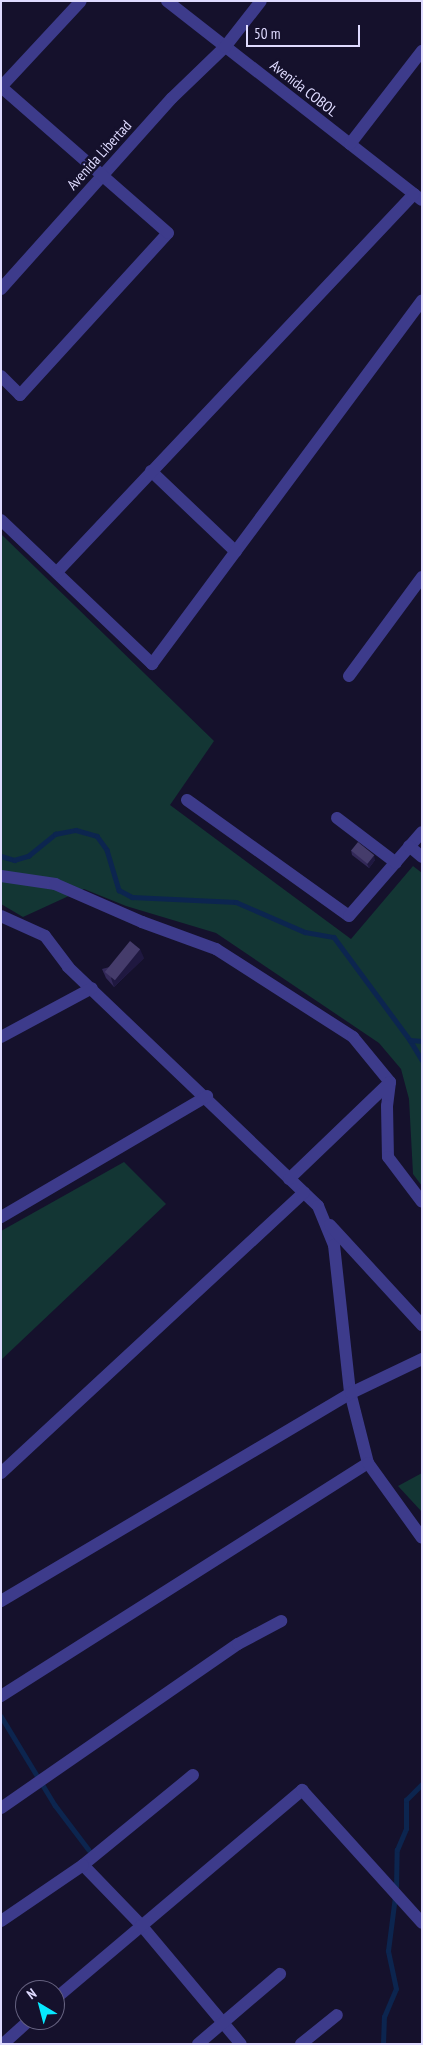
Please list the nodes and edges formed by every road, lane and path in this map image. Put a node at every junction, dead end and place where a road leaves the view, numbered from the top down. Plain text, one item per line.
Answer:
1 (81, 1) edge
2 (167, 1) edge
3 (261, 1) edge
4 (225, 47) junction
5 (422, 51) edge
6 (350, 144) junction
7 (101, 176) junction
8 (418, 197) edge
9 (1, 289) edge
10 (422, 300) edge
11 (1, 376) edge
12 (151, 471) junction
13 (1, 520) edge
14 (236, 552) junction
15 (57, 572) junction
16 (422, 577) edge
17 (349, 676) dead end
18 (187, 800) dead end
19 (337, 818) dead end
20 (422, 832) edge
21 (409, 846) junction
22 (422, 857) edge
23 (396, 863) junction
24 (1, 876) edge
25 (1, 916) edge
26 (92, 988) junction
27 (1, 1037) edge
28 (390, 1082) junction
29 (207, 1096) junction
30 (289, 1178) junction
31 (304, 1192) junction
32 (422, 1202) edge
33 (1, 1217) edge
34 (328, 1223) junction
35 (422, 1325) edge
36 (422, 1359) edge
37 (351, 1392) junction
38 (368, 1463) junction
39 (1, 1473) edge
40 (422, 1538) edge
41 (1, 1601) edge
42 (281, 1621) dead end
43 (1, 1696) edge
44 (193, 1776) dead end
45 (1, 1808) edge
46 (83, 1865) junction
47 (1, 1921) edge
48 (422, 1922) edge
49 (141, 1925) junction
50 (280, 1974) dead end
51 (65, 1990) edge
52 (337, 2015) dead end
53 (222, 2023) junction
54 (19, 2030) edge
55 (3, 2044) edge
56 (198, 2044) edge
57 (241, 2044) edge
58 (301, 2044) edge

1 - 7 street
2 - 4 street, Avenida COBOL
3 - 4 street, Avenida Libertad
4 - 6 street, Avenida COBOL
4 - 7 street, Avenida Libertad
5 - 6 street
6 - 8 street, Avenida COBOL
7 - 9 street, Avenida Libertad
7 - 11 street
8 - 12 street
10 - 14 street
12 - 14 street
12 - 15 street
13 - 15 street
14 - 15 street
16 - 17 street
18 - 23 street
19 - 23 street
20 - 21 street
21 - 22 street
21 - 23 street
24 - 28 street
25 - 26 street
26 - 27 street
26 - 29 street
28 - 30 street
28 - 32 street
29 - 30 street
29 - 33 street
30 - 31 street
31 - 34 street
31 - 39 street
34 - 35 street
34 - 37 street
36 - 37 street
37 - 38 street
37 - 41 street
38 - 40 street
38 - 43 street
42 - 45 street
44 - 46 street
46 - 47 street
46 - 49 street
48 - 49 street
49 - 51 street
49 - 53 street
50 - 53 street
52 - 58 street
53 - 56 street
53 - 57 street
54 - 55 street

